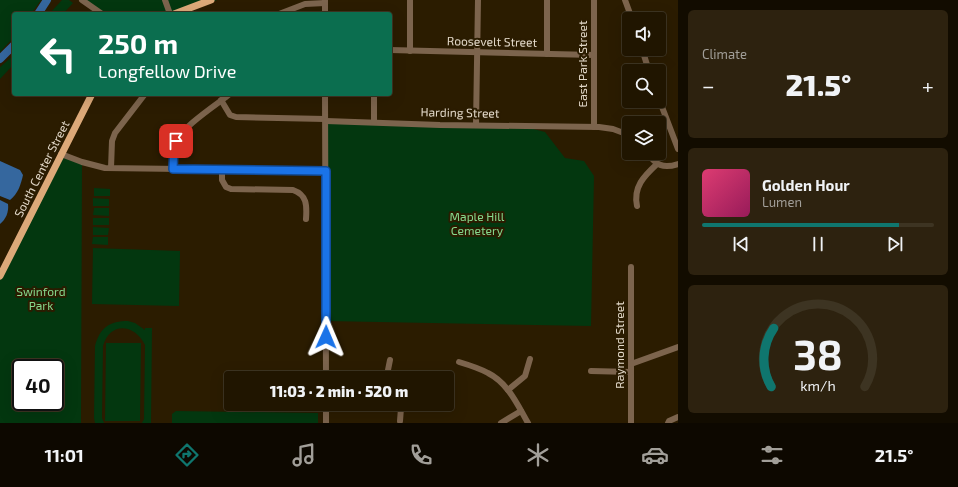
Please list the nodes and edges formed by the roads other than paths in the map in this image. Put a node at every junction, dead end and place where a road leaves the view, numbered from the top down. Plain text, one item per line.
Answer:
1 (82, 0) edge
2 (165, 0) edge
3 (211, 0) edge
4 (410, 0) edge
5 (478, 0) edge
6 (547, 0) edge
7 (594, 0) edge
8 (625, 0) edge
9 (325, 1) edge
10 (99, 12) edge
11 (169, 12) edge
12 (179, 12) edge
13 (284, 12) edge
14 (325, 12) edge
15 (629, 12) edge
16 (392, 50) edge
17 (410, 51) junction
18 (477, 52) junction
19 (547, 54) junction
20 (594, 55) junction
21 (91, 96) edge
22 (143, 96) edge
23 (227, 96) edge
24 (325, 96) edge
25 (374, 96) edge
26 (221, 100) junction
27 (662, 108) edge
28 (325, 120) junction
29 (374, 122) junction
30 (476, 125) junction
31 (594, 127) junction
32 (622, 132) edge
33 (678, 150) edge
34 (61, 154) junction
35 (653, 160) edge
36 (657, 164) junction
37 (678, 164) edge
38 (111, 168) junction
39 (173, 169) junction
40 (222, 170) junction
41 (326, 171) junction
42 (637, 206) dead end
43 (306, 219) dead end
44 (631, 267) dead end
45 (0, 276) edge
46 (678, 347) edge
47 (530, 359) dead end
48 (390, 360) dead end
49 (459, 362) dead end
50 (631, 364) junction
51 (326, 371) edge
52 (388, 371) edge
53 (592, 371) dead end
54 (631, 372) junction
55 (508, 390) junction
56 (326, 411) edge
57 (401, 411) edge
58 (521, 412) junction
59 (678, 418) edge
60 (400, 421) dead end
61 (326, 423) edge
62 (500, 423) edge
63 (528, 423) edge
64 (631, 423) edge
65 (668, 423) edge

1 - 10 street
2 - 11 street
3 - 12 main road
4 - 17 street
5 - 18 street
6 - 19 street
7 - 20 street, East Park Street
8 - 15 street
9 - 13 street
9 - 14 street
16 - 17 street, Roosevelt Street
17 - 18 street, Roosevelt Street
18 - 19 street, Roosevelt Street
18 - 30 street
19 - 20 street, Roosevelt Street
20 - 31 street, East Park Street
21 - 34 main road, South Center Street
22 - 38 street
23 - 26 street
24 - 28 street
25 - 29 street
26 - 28 street, Harding Street
26 - 39 street
27 - 33 street
28 - 29 street, Harding Street
28 - 41 street
29 - 30 street, Harding Street
30 - 31 street, Harding Street
31 - 32 street, Harding Street
34 - 38 street
34 - 45 main road, South Center Street
35 - 36 street
36 - 37 street
36 - 42 street
38 - 39 street
39 - 40 street
40 - 41 street
40 - 43 street
41 - 51 street
44 - 50 street, Raymond Street
46 - 50 street
47 - 55 street
48 - 52 street
49 - 55 street
50 - 54 street, Raymond Street
53 - 54 street
54 - 64 street, Raymond Street
55 - 58 street
56 - 61 street
57 - 60 street
58 - 62 street
58 - 63 street
59 - 65 street

